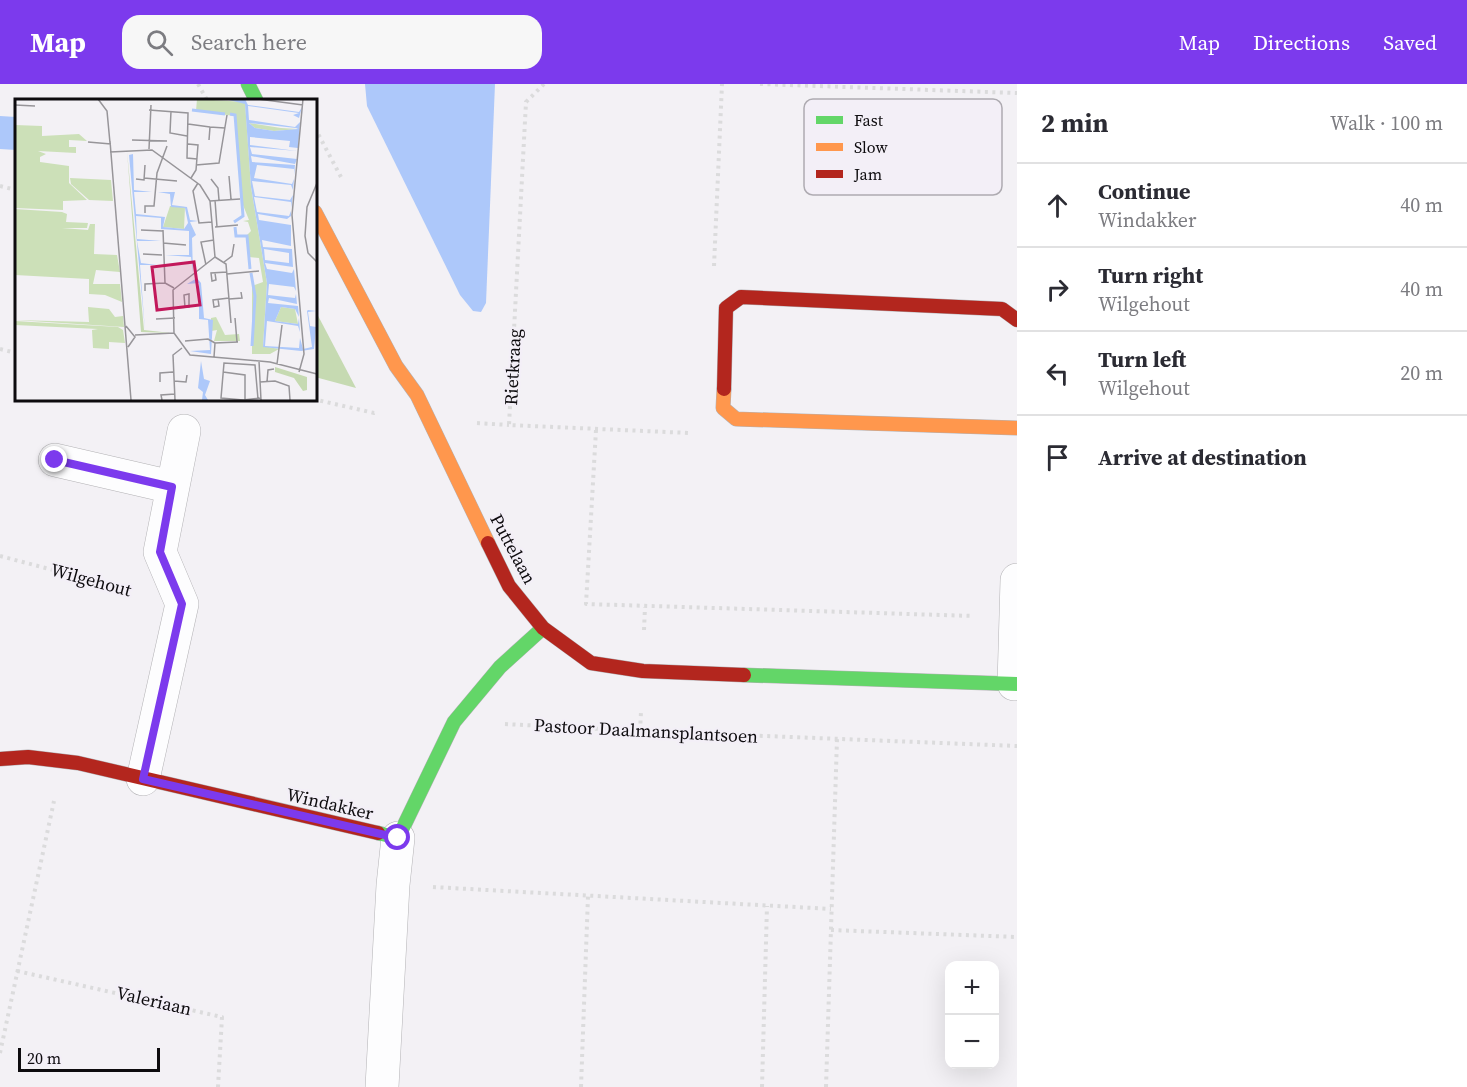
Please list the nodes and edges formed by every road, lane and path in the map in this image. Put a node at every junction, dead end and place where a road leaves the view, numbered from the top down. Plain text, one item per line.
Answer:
1 (198, 84) edge
2 (248, 84) edge
3 (544, 84) edge
4 (722, 84) edge
5 (760, 84) edge
6 (1017, 93) edge
7 (206, 99) edge
8 (256, 99) edge
9 (0, 186) edge
10 (15, 190) edge
11 (316, 214) edge
12 (726, 308) junction
13 (1017, 320) edge
14 (0, 349) edge
15 (15, 353) edge
16 (736, 419) junction
17 (1017, 428) edge
18 (596, 430) junction
19 (184, 431) dead end
20 (55, 460) dead end
21 (172, 487) junction
22 (0, 556) edge
23 (1017, 580) edge
24 (182, 604) junction
25 (1016, 617) edge
26 (543, 628) junction
27 (1016, 684) edge
28 (454, 722) junction
29 (837, 739) junction
30 (1017, 746) edge
31 (0, 759) edge
32 (63, 761) junction
33 (143, 779) junction
34 (398, 838) junction
35 (393, 885) junction
36 (588, 896) junction
37 (767, 906) junction
38 (831, 909) junction
39 (831, 930) junction
40 (1017, 937) edge
41 (17, 971) junction
42 (0, 1053) edge
43 (218, 1087) edge
44 (382, 1087) edge
45 (581, 1087) edge
46 (762, 1087) edge
47 (826, 1087) edge

1 - 7 path
2 - 8 street
3 - 18 path, Rietkraag
4 - 12 path
5 - 6 path
9 - 10 path
11 - 26 street, Puttelaan
12 - 13 street
12 - 16 street
14 - 15 path
16 - 17 street
16 - 18 path, Rietkraag
18 - 25 path
19 - 21 street
20 - 21 street
21 - 24 street
22 - 24 path, Wilgehout
23 - 25 street
24 - 33 street
25 - 27 street
26 - 27 street, Puttelaan
26 - 28 street
28 - 29 path, Pastoor Daalmansplantsoen
28 - 34 street
29 - 30 path, Pastoor Daalmansplantsoen
29 - 38 path
31 - 32 street, Windakker
32 - 33 street, Windakker
32 - 41 path
33 - 34 street, Windakker
34 - 35 street
35 - 36 path
35 - 44 street
36 - 37 path
36 - 45 path
37 - 38 path
37 - 46 path
38 - 39 path
39 - 40 path
39 - 47 path
41 - 42 path
41 - 43 path, Valeriaan

